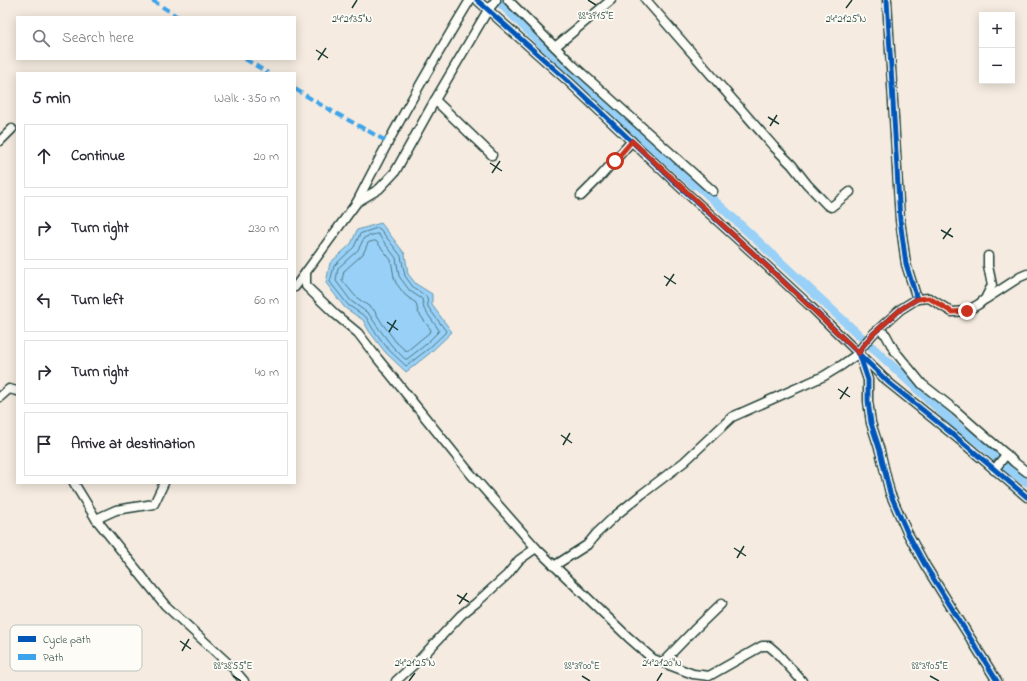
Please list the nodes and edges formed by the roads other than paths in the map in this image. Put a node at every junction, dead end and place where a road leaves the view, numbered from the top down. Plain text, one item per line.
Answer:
1 (470, 0) edge
2 (477, 0) edge
3 (496, 0) edge
4 (508, 0) edge
5 (611, 0) edge
6 (646, 0) edge
7 (887, 0) edge
8 (488, 10) junction
9 (555, 47) junction
10 (435, 100) junction
11 (12, 129) dead end
12 (0, 140) edge
13 (632, 141) junction
14 (492, 156) dead end
15 (713, 191) dead end
16 (850, 192) dead end
17 (581, 196) dead end
18 (357, 202) junction
19 (988, 256) dead end
20 (306, 272) junction
21 (1027, 274) edge
22 (296, 286) edge
23 (917, 299) junction
24 (986, 299) junction
25 (876, 332) junction
26 (860, 350) junction
27 (16, 391) edge
28 (0, 397) edge
29 (1006, 456) junction
30 (996, 467) junction
31 (1027, 472) edge
32 (75, 484) edge
33 (164, 484) edge
34 (1027, 497) edge
35 (96, 519) junction
36 (536, 548) junction
37 (554, 566) junction
38 (721, 604) dead end
39 (663, 662) junction
40 (244, 681) edge
41 (396, 681) edge
42 (802, 681) edge
43 (997, 681) edge

1 - 18 street
2 - 8 street
3 - 8 street
4 - 9 street
5 - 9 street
6 - 16 street
7 - 23 street
8 - 10 street
8 - 13 street
9 - 15 street
10 - 14 street
10 - 18 street
11 - 12 street
13 - 17 street
13 - 26 street
18 - 20 street
19 - 24 street
20 - 22 street
20 - 36 street
21 - 24 street
23 - 24 street
23 - 25 street
25 - 26 street
25 - 29 street
26 - 30 street
26 - 37 street
26 - 43 street
27 - 28 street
29 - 30 street
29 - 31 street
30 - 34 street
32 - 35 street
33 - 35 street
35 - 40 street
36 - 37 street
36 - 41 street
37 - 39 street
38 - 39 street
39 - 42 street

